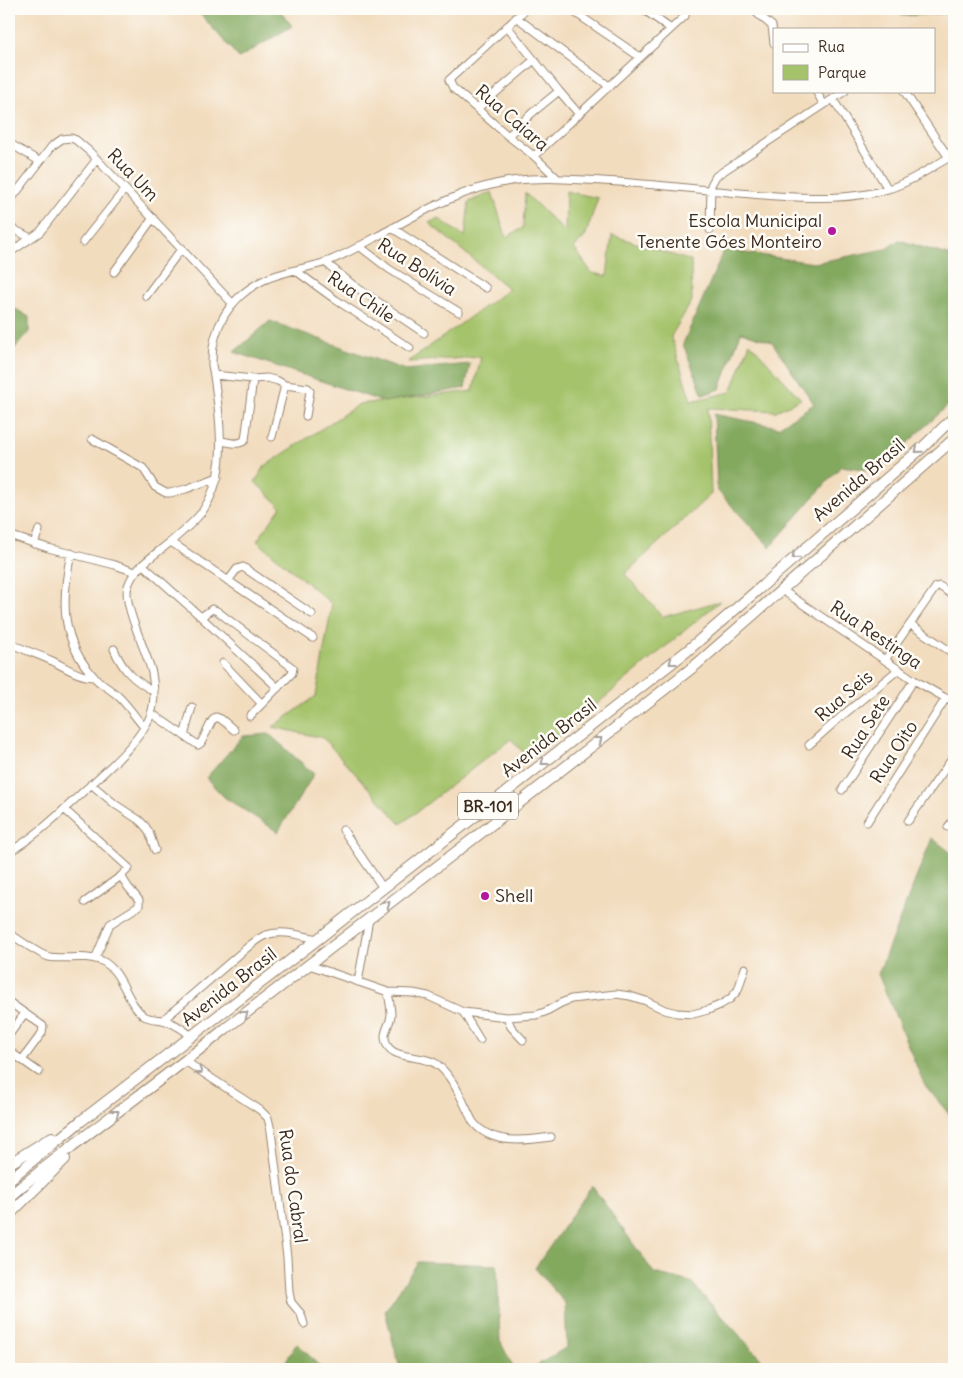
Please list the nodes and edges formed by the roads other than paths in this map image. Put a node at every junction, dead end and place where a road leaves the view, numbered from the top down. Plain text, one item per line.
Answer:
1 (526, 9) edge
2 (570, 9) edge
3 (644, 9) edge
4 (685, 9) edge
5 (752, 9) edge
6 (516, 18) junction
7 (507, 26) junction
8 (671, 29) junction
9 (773, 35) edge
10 (640, 57) junction
11 (534, 60) junction
12 (608, 86) junction
13 (559, 91) junction
14 (817, 92) edge
15 (844, 92) edge
16 (905, 92) edge
17 (833, 99) junction
18 (824, 105) junction
19 (478, 108) junction
20 (578, 113) junction
21 (508, 136) junction
22 (9, 143) edge
23 (534, 156) junction
24 (952, 156) edge
25 (97, 159) junction
26 (39, 162) junction
27 (557, 178) junction
28 (9, 188) edge
29 (125, 188) junction
30 (888, 189) junction
31 (711, 190) junction
32 (16, 192) junction
33 (9, 202) edge
34 (153, 218) junction
35 (9, 227) edge
36 (392, 228) junction
37 (710, 230) dead end
38 (31, 238) junction
39 (84, 242) dead end
40 (359, 246) junction
41 (182, 248) junction
42 (9, 253) edge
43 (325, 262) junction
44 (296, 271) junction
45 (114, 272) dead end
46 (486, 288) dead end
47 (146, 296) dead end
48 (233, 304) junction
49 (459, 312) dead end
50 (424, 333) dead end
51 (410, 348) dead end
52 (214, 375) junction
53 (253, 379) junction
54 (285, 385) junction
55 (306, 416) dead end
56 (954, 417) edge
57 (272, 437) dead end
58 (92, 439) dead end
59 (954, 439) edge
60 (221, 441) junction
61 (218, 477) junction
62 (39, 530) dead end
63 (9, 535) edge
64 (171, 542) junction
65 (34, 544) junction
66 (71, 553) junction
67 (143, 565) junction
68 (135, 572) junction
69 (228, 581) junction
70 (782, 590) junction
71 (954, 596) edge
72 (312, 614) dead end
73 (201, 617) junction
74 (910, 624) junction
75 (313, 638) dead end
76 (9, 643) edge
77 (114, 649) dead end
78 (954, 654) edge
79 (885, 660) junction
80 (223, 663) dead end
81 (899, 669) junction
82 (94, 677) junction
83 (914, 680) junction
84 (278, 688) junction
85 (154, 691) junction
86 (946, 698) junction
87 (262, 704) junction
88 (954, 704) edge
89 (192, 707) dead end
90 (152, 713) junction
91 (250, 716) dead end
92 (144, 727) junction
93 (234, 730) dead end
94 (184, 736) junction
95 (809, 746) dead end
96 (954, 756) edge
97 (91, 784) junction
98 (842, 790) dead end
99 (64, 809) junction
100 (954, 819) edge
101 (908, 821) dead end
102 (867, 822) dead end
103 (948, 827) dead end
104 (343, 830) dead end
105 (155, 850) dead end
106 (9, 852) edge
107 (121, 876) junction
108 (383, 888) junction
109 (85, 902) dead end
110 (369, 918) junction
111 (9, 933) edge
112 (318, 939) junction
113 (96, 959) junction
114 (309, 965) junction
115 (745, 968) dead end
116 (358, 982) junction
117 (388, 992) junction
118 (9, 1002) edge
119 (463, 1012) junction
120 (25, 1013) junction
121 (507, 1017) junction
122 (163, 1020) junction
123 (9, 1036) edge
124 (192, 1036) junction
125 (480, 1040) dead end
126 (523, 1040) dead end
127 (9, 1051) edge
128 (22, 1060) junction
129 (185, 1061) junction
130 (39, 1072) dead end
131 (81, 1120) junction
132 (97, 1127) junction
133 (551, 1137) dead end
134 (9, 1164) edge
135 (9, 1180) edge
136 (9, 1197) edge
137 (9, 1215) edge
138 (304, 1324) dead end

1 - 6 street
2 - 10 street
3 - 8 street
4 - 8 street
5 - 9 street
6 - 7 street
6 - 12 street
7 - 11 street
7 - 19 street, Rua Caiara
8 - 10 street
10 - 12 street
11 - 13 street
11 - 19 street
12 - 20 street
13 - 20 street
13 - 21 street
14 - 18 street
15 - 17 street
16 - 24 street
17 - 18 street
17 - 30 street
18 - 31 street
19 - 21 street, Rua Caiara
20 - 23 street
21 - 23 street, Rua Caiara
22 - 26 street
23 - 27 street, Rua Caiara
24 - 30 street
25 - 26 street, Rua Um
25 - 29 street, Rua Um
25 - 38 street
26 - 32 street, Rua Um
27 - 31 street
27 - 36 street
28 - 32 street
29 - 34 street, Rua Um
29 - 39 street
30 - 31 street
31 - 37 street
32 - 33 street, Rua Um
34 - 41 street, Rua Um
34 - 45 street
35 - 38 street
36 - 40 street
36 - 46 street
38 - 42 street
40 - 43 street
40 - 49 street, Rua Bolívia
41 - 47 street
41 - 48 street, Rua Um
43 - 44 street
43 - 50 street
44 - 48 street
44 - 51 street, Rua Chile
48 - 52 street
52 - 53 street
52 - 60 street
53 - 54 street
53 - 60 street
54 - 55 street
54 - 57 street
56 -> 108 highway, Avenida Brasil / BR-101
58 - 61 street
59 - 70 highway, Avenida Brasil / BR-101
60 - 61 street
61 - 64 street
62 - 65 street
63 - 65 street
64 - 67 street
64 - 69 street
65 - 66 street
66 - 68 street
66 - 82 street
67 - 68 street
67 - 73 street
68 - 85 street
69 - 72 street
69 - 75 street
70 - 79 street, Rua Restinga
110 -> 70 highway, Avenida Brasil / BR-101
71 - 74 street
73 - 84 street
73 - 84 street
74 - 78 street
74 - 79 street
76 - 82 street
77 - 85 street
79 - 81 street, Rua Restinga
80 - 87 street
81 - 83 street, Rua Restinga
81 - 95 street, Rua Seis
82 - 92 street
83 - 86 street, Rua Restinga
83 - 98 street, Rua Sete
84 - 87 street
85 - 90 street
86 - 88 street, Rua Restinga
86 - 102 street, Rua Oito
87 - 91 street
89 - 94 street
90 - 92 street
90 - 94 street
92 - 97 street
93 - 94 street
96 - 101 street
97 - 99 street
97 - 105 street
99 - 106 street
99 - 107 street
100 - 103 street
104 - 108 street
107 - 109 street
107 - 113 street
108 - 112 highway, Avenida Brasil / BR-101
110 - 114 highway, Avenida Brasil / BR-101
110 - 116 street
111 - 113 street
112 - 122 street
112 - 124 highway, Avenida Brasil / BR-101
113 - 122 street
114 - 116 street
129 -> 114 highway, Avenida Brasil / BR-101
115 - 121 street
116 - 117 street
117 - 119 street
117 - 133 street
118 - 120 street
119 - 121 street
119 - 125 street
120 - 123 street
120 - 128 street
121 - 126 street
122 - 124 street
124 - 131 highway, Avenida Brasil / BR-101
127 - 128 street
128 - 130 street
132 -> 129 highway, Avenida Brasil / BR-101
129 -> 138 street, Rua do Cabral
131 - 134 highway
131 - 135 highway, Avenida Brasil / BR-101
132 - 136 highway, Avenida Brasil / BR-101
132 - 137 highway

